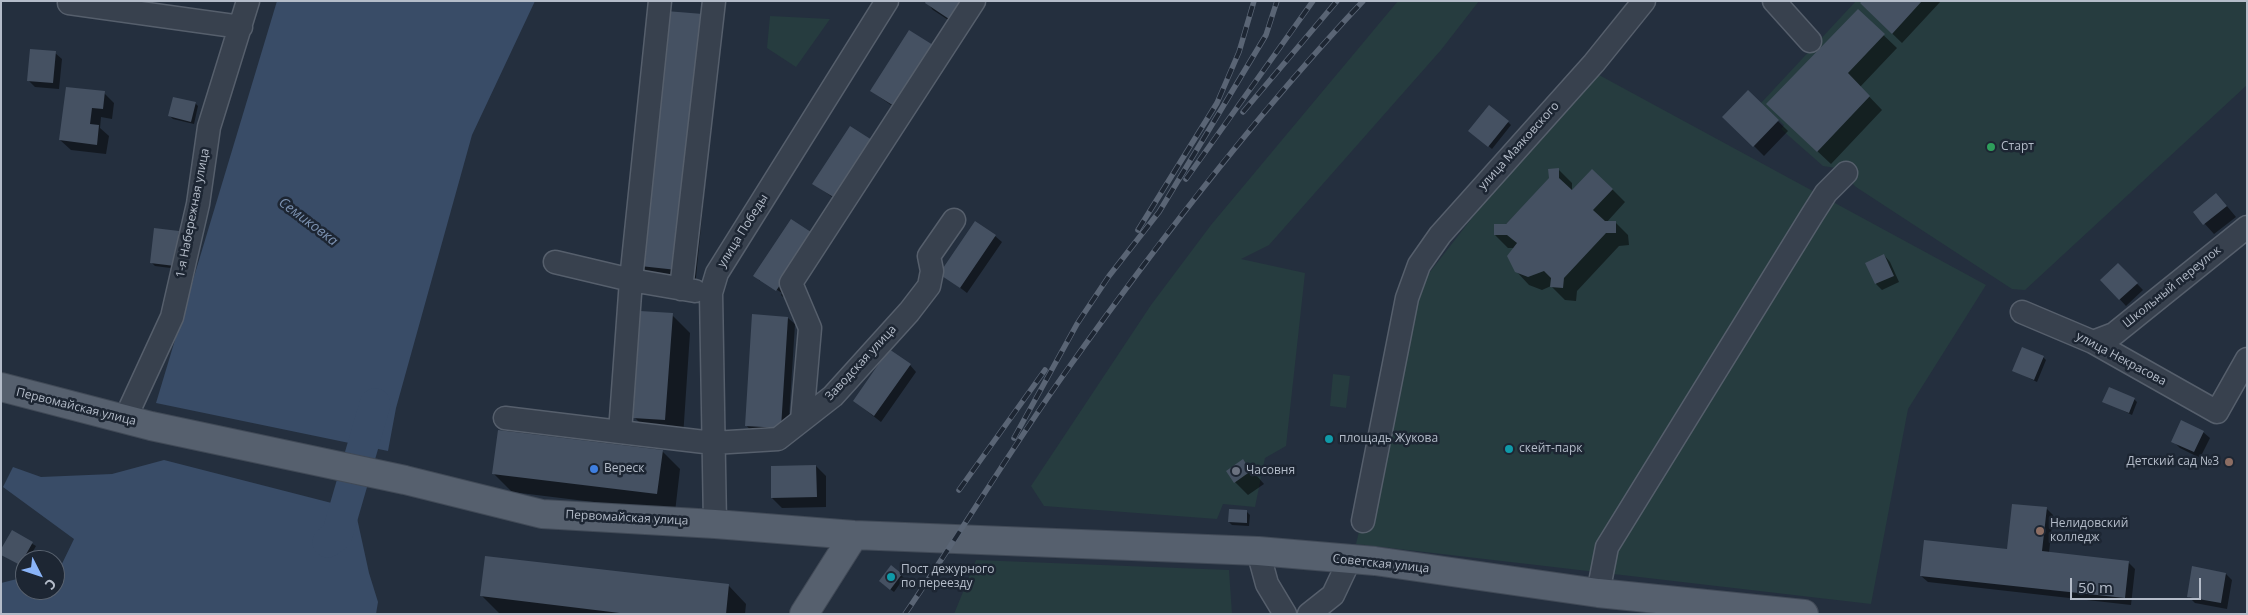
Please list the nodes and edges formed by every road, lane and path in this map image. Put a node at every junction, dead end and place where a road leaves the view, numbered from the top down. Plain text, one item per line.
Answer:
1 (248, 1) edge
2 (660, 1) edge
3 (714, 1) edge
4 (887, 1) edge
5 (974, 1) edge
6 (1644, 1) edge
7 (1774, 1) edge
8 (69, 3) dead end
9 (241, 27) junction
10 (1810, 41) dead end
11 (1846, 173) dead end
12 (954, 220) dead end
13 (2247, 227) edge
14 (555, 262) dead end
15 (631, 280) junction
16 (681, 290) junction
17 (711, 293) junction
18 (2022, 312) dead end
19 (2093, 342) junction
20 (2247, 359) edge
21 (807, 365) junction
22 (1, 387) edge
23 (832, 396) junction
24 (505, 418) dead end
25 (125, 419) junction
26 (802, 420) junction
27 (620, 432) junction
28 (713, 443) junction
29 (1364, 521) dead end
30 (715, 524) junction
31 (854, 535) junction
32 (955, 538) joint
33 (1258, 551) junction
34 (1350, 560) junction
35 (1598, 593) junction
36 (804, 614) edge
37 (1285, 614) edge
38 (1309, 614) edge
39 (1804, 614) edge

1 - 9 street, 1-я Набережная улица
2 - 15 street
3 - 16 street
4 - 17 street, улица Победы
5 - 21 street
6 - 29 street, улица Маяковского
7 - 10 street
8 - 9 street
9 - 25 street, 1-я Набережная улица
11 - 35 street
12 - 23 street, Заводская улица
13 - 19 street, Школьный переулок
14 - 15 street
15 - 16 street
15 - 27 street
16 - 17 street
17 - 28 street, улица Победы
18 - 19 street, улица Некрасова
19 - 20 street, улица Некрасова
21 - 23 street
21 - 26 street
22 - 25 main road, Первомайская улица
23 - 26 street, Заводская улица
24 - 27 street, Заводская улица
25 - 30 main road, Первомайская улица
26 - 28 street, Заводская улица
27 - 28 street, Заводская улица
28 - 30 street, улица Победы
30 - 31 main road, Первомайская улица
31 - 32 main road, Первомайская улица
31 - 36 main road
32 - 33 main road, Советская улица
33 - 34 main road, Советская улица
33 - 37 street
34 - 35 main road, Советская улица
34 - 38 street
35 - 39 main road, Советская улица

